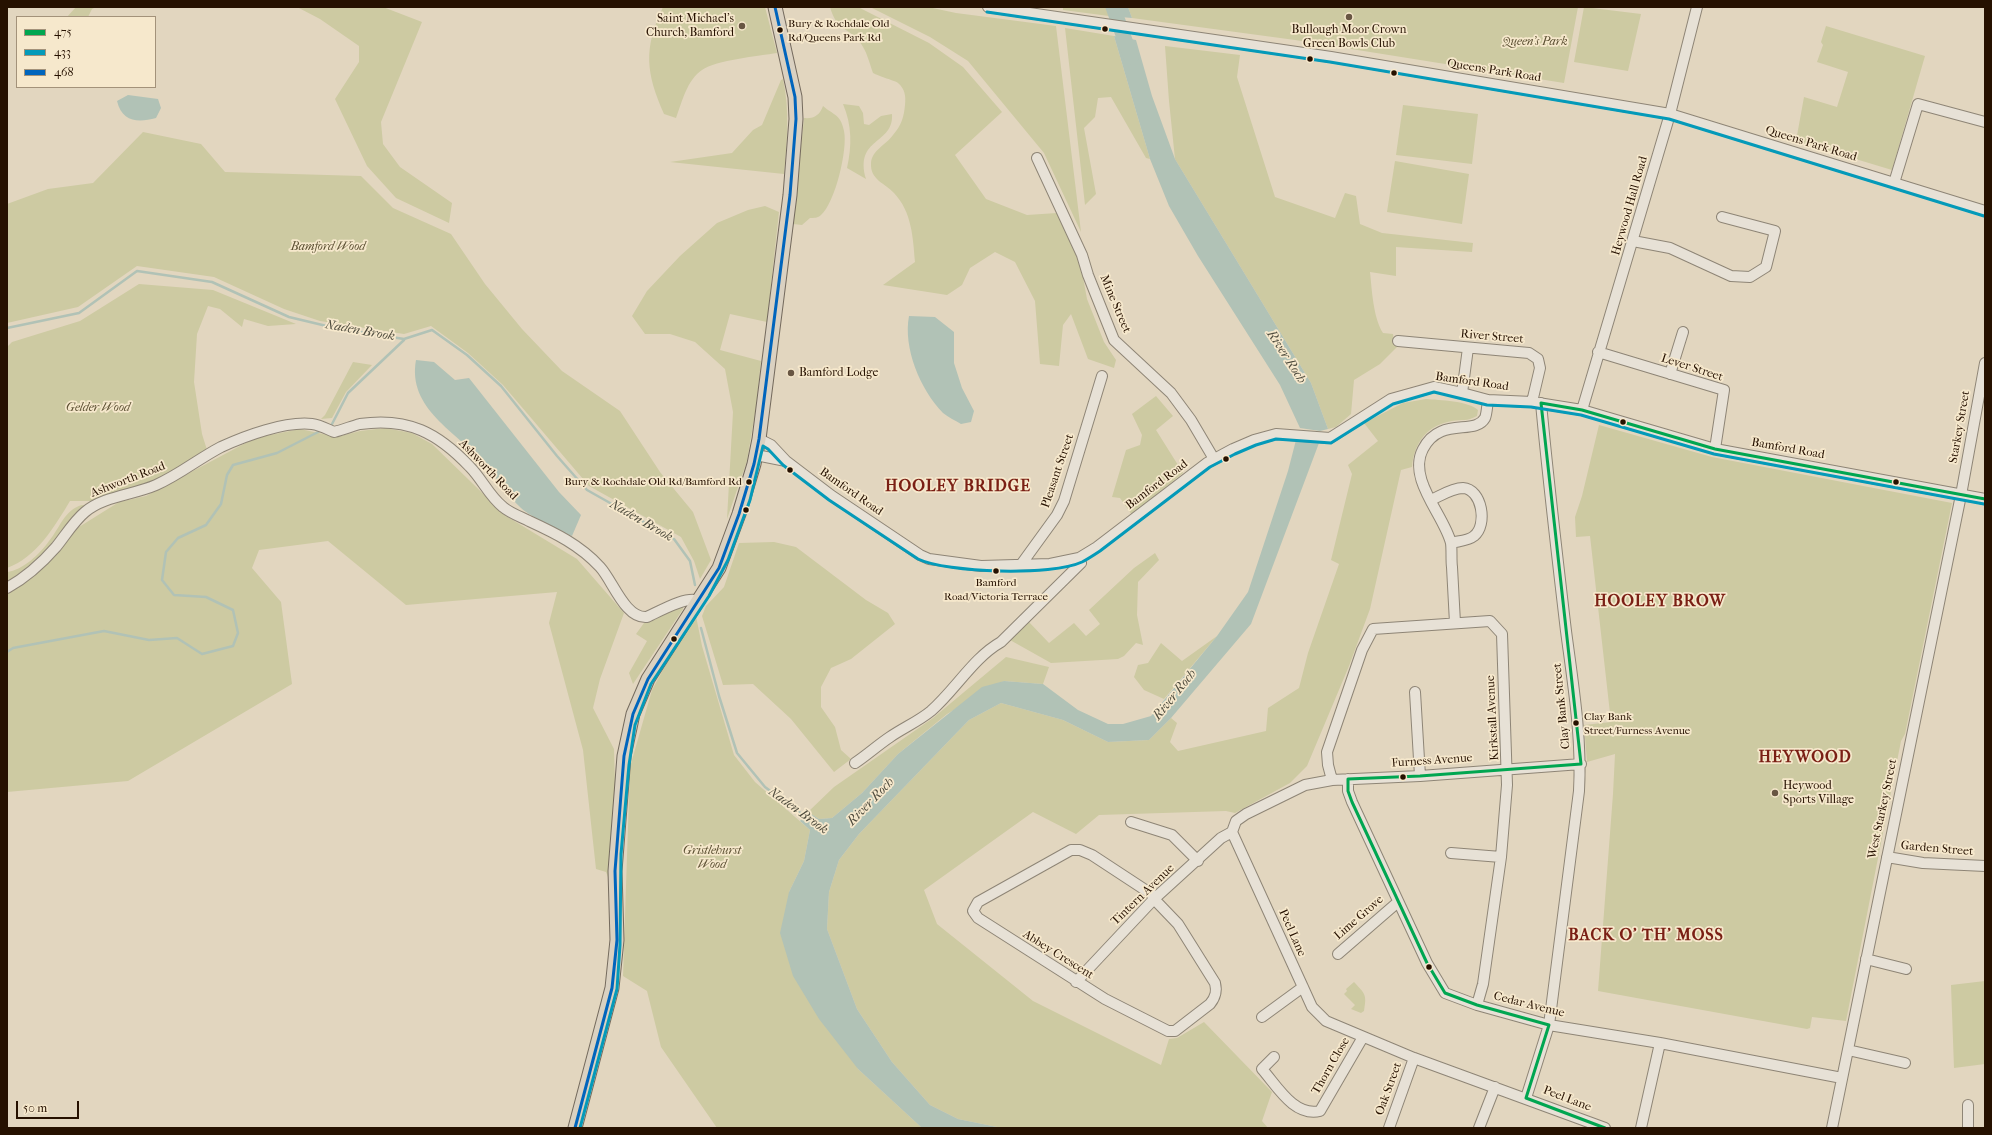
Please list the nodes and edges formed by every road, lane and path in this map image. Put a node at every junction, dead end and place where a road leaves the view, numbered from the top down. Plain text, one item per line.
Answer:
1 (775, 7) edge
2 (988, 7) edge
3 (1697, 7) edge
4 (1670, 114) junction
5 (1985, 122) edge
6 (1037, 158) dead end
7 (1894, 183) junction
8 (1985, 211) edge
9 (1722, 217) dead end
10 (1633, 241) junction
11 (1683, 332) dead end
12 (1398, 341) dead end
13 (1468, 348) junction
14 (1598, 352) junction
15 (1985, 363) edge
16 (1670, 374) junction
17 (1102, 376) dead end
18 (1984, 382) edge
19 (1462, 393) junction
20 (1488, 400) junction
21 (1537, 403) junction
22 (1582, 410) junction
23 (759, 439) junction
24 (1715, 449) junction
25 (756, 455) junction
26 (1214, 459) junction
27 (786, 461) junction
28 (1961, 495) junction
29 (1985, 499) edge
30 (1431, 500) junction
31 (1450, 543) junction
32 (1080, 558) junction
33 (1020, 566) junction
34 (7, 588) edge
35 (699, 601) junction
36 (1455, 622) junction
37 (1415, 692) dead end
38 (855, 764) dead end
39 (1581, 764) junction
40 (1508, 769) junction
41 (1420, 776) junction
42 (1348, 779) junction
43 (1332, 780) junction
44 (1131, 822) dead end
45 (1232, 832) junction
46 (1451, 853) dead end
47 (1886, 857) junction
48 (1501, 858) junction
49 (1198, 861) junction
50 (1985, 866) edge
51 (1155, 898) junction
52 (1398, 902) junction
53 (1338, 954) dead end
54 (1866, 959) junction
55 (1906, 969) dead end
56 (1076, 982) junction
57 (1303, 987) junction
58 (1477, 1005) junction
59 (1262, 1017) dead end
60 (1549, 1025) junction
61 (1363, 1037) junction
62 (1660, 1043) junction
63 (1848, 1050) junction
64 (1274, 1057) dead end
65 (1414, 1058) junction
66 (1905, 1063) dead end
67 (1842, 1078) junction
68 (1495, 1087) junction
69 (1526, 1098) junction
70 (1968, 1105) dead end
71 (575, 1128) edge
72 (1389, 1128) edge
73 (1479, 1128) edge
74 (1605, 1128) edge
75 (1641, 1128) edge
76 (1832, 1128) edge
77 (1968, 1128) edge

1 - 23 main road
2 - 4 street, Queens Park Road
3 - 4 street, Heywood Hall Road
4 - 7 street, Queens Park Road
4 - 10 street, Heywood Hall Road
5 - 7 street
6 - 26 street, Mine Street
7 - 8 street, Queens Park Road
9 - 10 street
10 - 14 street, Heywood Hall Road
11 - 16 street
12 - 13 street, River Street
13 - 19 street
13 - 21 street, River Street
14 - 16 street, Lever Street
14 - 22 street, Heywood Hall Road
15 - 18 street, Starkey Street
16 - 24 street, Lever Street
17 - 33 street, Pleasant Street
18 - 28 street, Starkey Street
19 - 20 street, Bamford Road
19 - 26 street, Bamford Road
20 - 21 street, Bamford Road
20 - 30 street
21 - 22 street, Bamford Road
21 - 39 street, Clay Bank Street
22 - 24 street, Bamford Road
23 - 25 main road
23 - 27 street, Bamford Road
24 - 28 street, Bamford Road
25 - 27 street, Bamford Road
25 - 35 main road
26 - 32 street, Bamford Road
27 - 33 street, Bamford Road
28 - 29 street, Bamford Road
28 - 47 street, West Starkey Street
30 - 31 street
30 - 31 street
31 - 36 street
32 - 33 street, Bamford Road
32 - 38 street
34 - 35 street, Ashworth Road
35 - 71 main road
36 - 40 street, Kirkstall Avenue
36 - 43 street, Kirkstall Avenue
37 - 41 street
39 - 40 street, Furness Avenue
39 - 60 street, Clay Bank Street
40 - 41 street, Furness Avenue
40 - 48 street, Kirkstall Avenue
41 - 42 street, Furness Avenue
42 - 43 street, Furness Avenue
42 - 52 street, Cedar Avenue
43 - 45 street
44 - 49 street
45 - 49 street, Tintern Avenue
45 - 57 street, Peel Lane
46 - 48 street
47 - 50 street, Garden Street
47 - 54 street, West Starkey Street
48 - 58 street, Kirkstall Avenue
49 - 51 street, Tintern Avenue
51 - 56 street, Tintern Avenue
51 - 56 street, Abbey Crescent
51 - 56 street, Abbey Crescent
52 - 53 street, Lime Grove
52 - 58 street, Cedar Avenue
54 - 55 street
54 - 63 street, West Starkey Street
57 - 59 street
57 - 61 street, Peel Lane
58 - 60 street, Cedar Avenue
60 - 62 street, Cedar Avenue
60 - 69 street, Clay Bank Street
61 - 64 street, Thorn Close
61 - 65 street, Peel Lane
62 - 67 street, Cedar Avenue
62 - 75 street
63 - 66 street
63 - 67 street, West Starkey Street
65 - 68 street, Peel Lane
65 - 72 street, Oak Street
67 - 76 street, West Starkey Street
68 - 69 street, Peel Lane
68 - 73 street
69 - 74 street, Peel Lane
70 - 77 street

